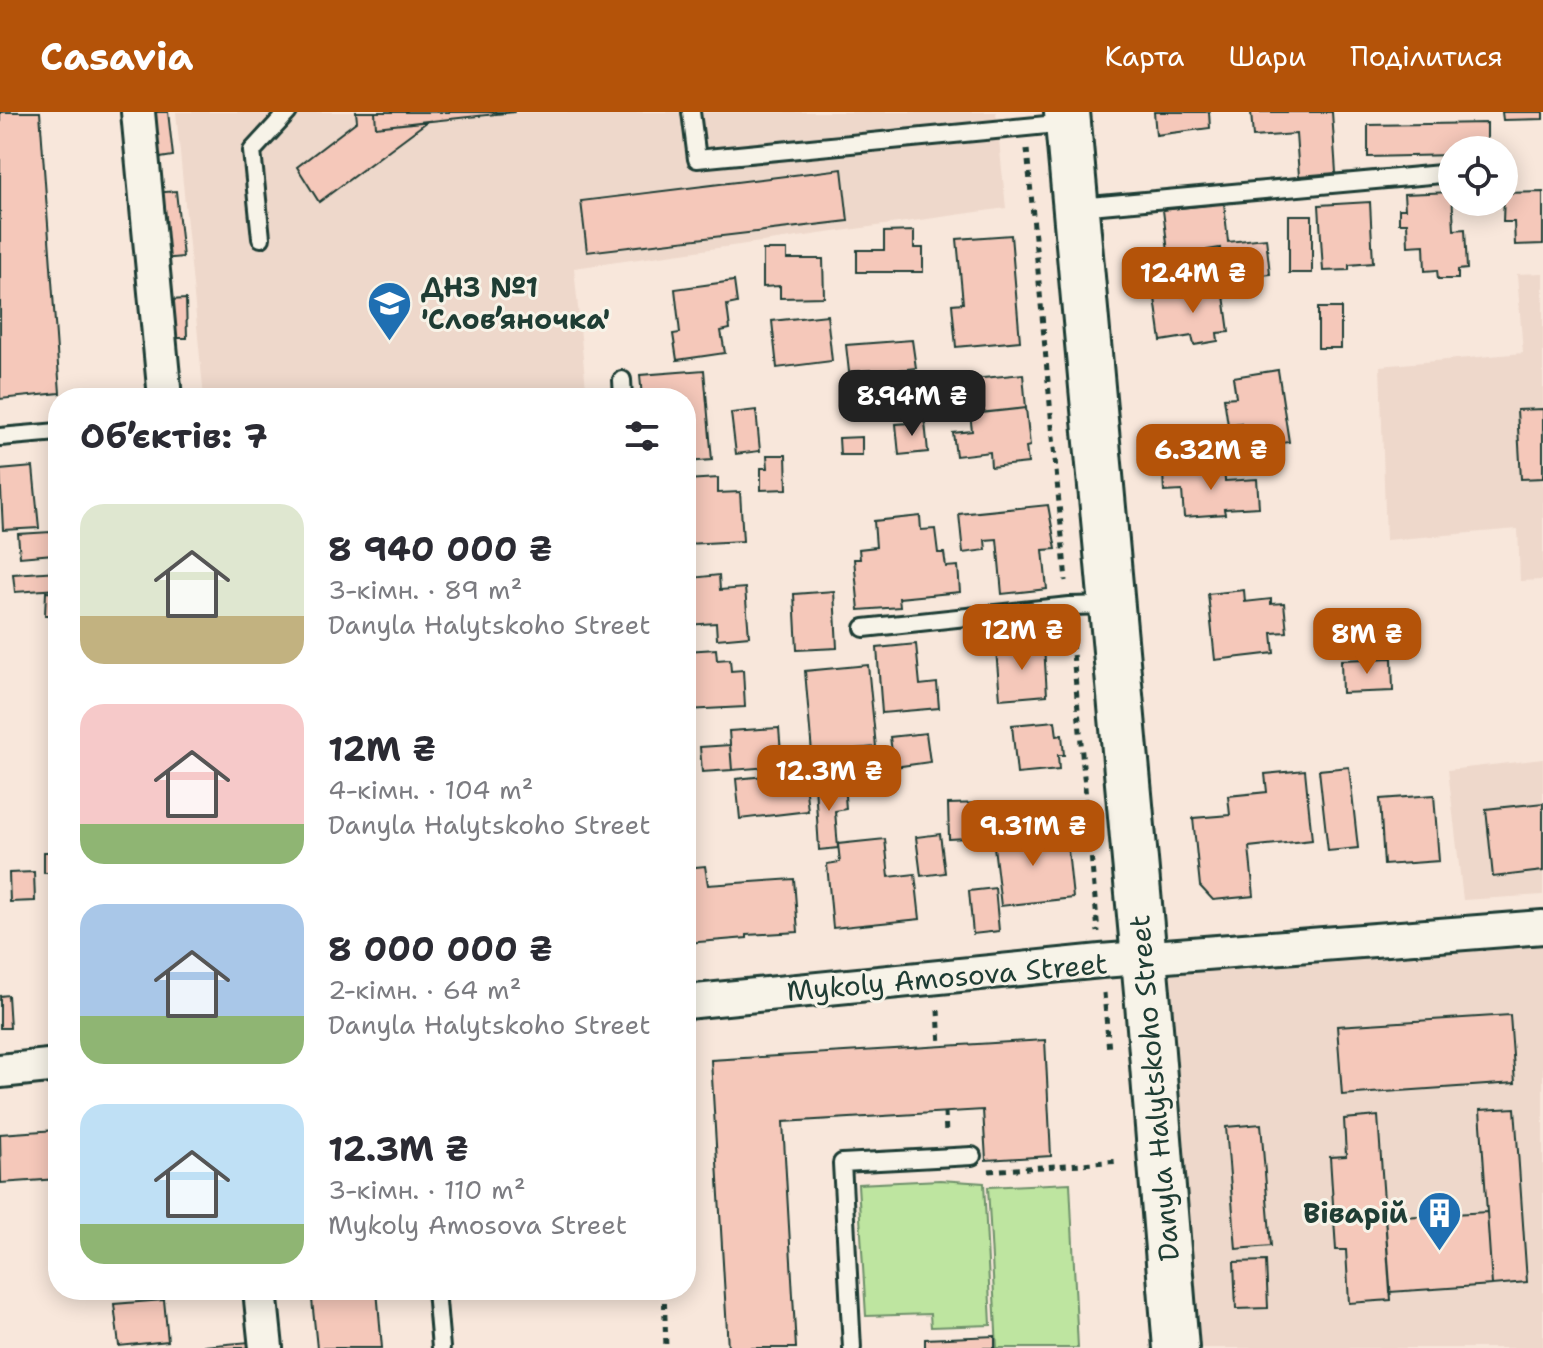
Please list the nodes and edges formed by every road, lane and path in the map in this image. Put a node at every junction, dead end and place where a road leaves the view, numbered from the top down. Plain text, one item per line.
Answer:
1 (138, 112) edge
2 (288, 112) edge
3 (691, 112) edge
4 (1068, 118) edge
5 (1025, 128) junction
6 (1438, 174) edge
7 (1076, 207) junction
8 (261, 238) dead end
9 (622, 380) dead end
10 (164, 388) edge
11 (622, 388) edge
12 (48, 433) edge
13 (0, 437) edge
14 (1112, 604) junction
15 (1069, 606) junction
16 (864, 628) dead end
17 (1543, 927) edge
18 (1144, 959) junction
19 (1101, 961) junction
20 (696, 1001) edge
21 (48, 1066) edge
22 (1111, 1067) dead end
23 (0, 1071) edge
24 (1119, 1146) dead end
25 (972, 1156) joint
26 (261, 1300) edge
27 (437, 1300) edge
28 (664, 1300) edge
29 (266, 1348) edge
30 (441, 1348) edge
31 (666, 1348) edge
32 (852, 1348) edge
33 (1176, 1348) edge

1 - 10 street
2 - 8 lane
3 - 5 lane
4 - 5 lane
4 - 7 main road, Danyla Halytskoho Street
5 - 15 path
6 - 7 lane
7 - 14 main road, Danyla Halytskoho Street
9 - 11 lane
12 - 13 lane
14 - 15 lane
14 - 18 main road, Danyla Halytskoho Street
15 - 16 lane
15 - 19 path
17 - 18 street, Mykoly Amosova Street
18 - 19 street, Mykoly Amosova Street
18 - 33 main road, Danyla Halytskoho Street
19 - 20 street, Mykoly Amosova Street
19 - 22 path
21 - 23 street
24 - 25 path
25 - 32 lane
26 - 29 street
27 - 30 lane
28 - 31 path

